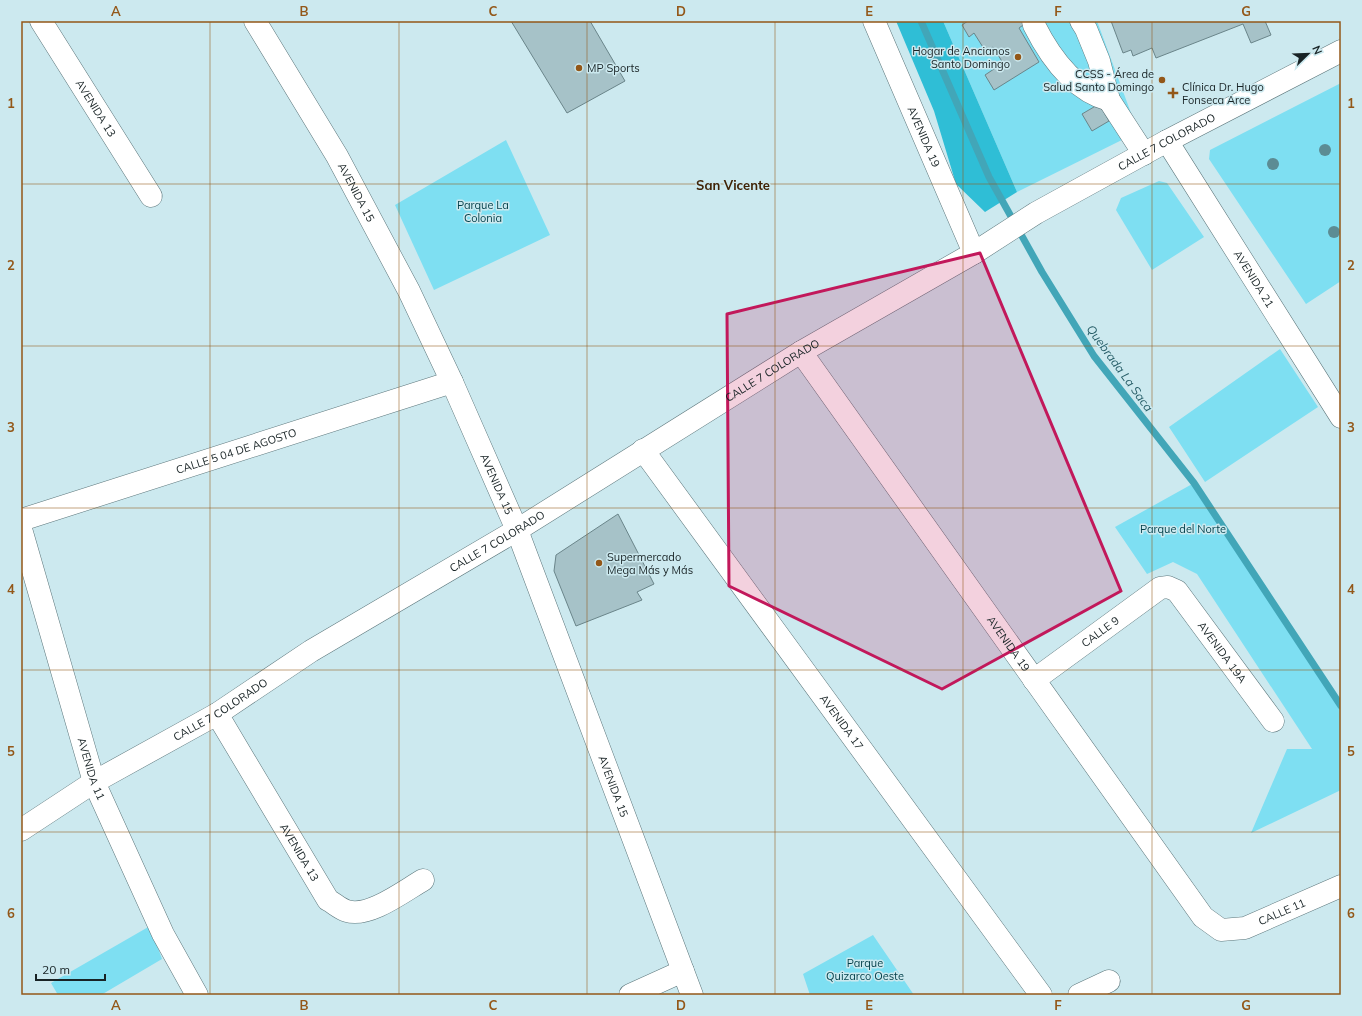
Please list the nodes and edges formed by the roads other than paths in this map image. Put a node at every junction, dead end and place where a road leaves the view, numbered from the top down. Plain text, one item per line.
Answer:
1 (41, 21) edge
2 (255, 21) edge
3 (874, 21) edge
4 (1033, 21) edge
5 (1081, 21) edge
6 (1341, 51) edge
7 (1109, 100) junction
8 (1167, 142) junction
9 (1144, 154) junction
10 (151, 196) dead end
11 (974, 253) junction
12 (801, 352) junction
13 (452, 382) junction
14 (1341, 417) edge
15 (644, 450) junction
16 (21, 520) edge
17 (21, 529) edge
18 (517, 530) junction
19 (1168, 586) joint
20 (1034, 680) junction
21 (217, 714) junction
22 (1273, 721) dead end
23 (94, 782) junction
24 (21, 830) edge
25 (423, 880) dead end
26 (1341, 886) edge
27 (1221, 930) joint
28 (683, 971) junction
29 (1109, 981) dead end
30 (197, 995) edge
31 (630, 995) edge
32 (692, 995) edge
33 (1041, 995) edge
34 (1078, 995) edge

1 - 10 street, AVENIDA 13
2 - 13 street, AVENIDA 15
3 - 11 street, AVENIDA 19
4 - 7 street
5 - 7 street
6 - 8 street, CALLE 7 COLORADO
7 - 9 street
8 - 9 street, CALLE 7 COLORADO
8 - 14 street, AVENIDA 21
9 - 11 street, CALLE 7 COLORADO
11 - 12 street, CALLE 7 COLORADO
12 - 15 street, CALLE 7 COLORADO
12 - 20 street, AVENIDA 19
13 - 16 street, CALLE 5 04 DE AGOSTO
13 - 18 street, AVENIDA 15
15 - 18 street, CALLE 7 COLORADO
15 - 33 street, AVENIDA 17
17 - 23 street, AVENIDA 11
18 - 21 street, CALLE 7 COLORADO
18 - 28 street, AVENIDA 15
19 - 20 street, CALLE 9
19 - 22 street, AVENIDA 19A
20 - 27 street, AVENIDA 19
21 - 23 street, CALLE 7 COLORADO
21 - 25 street, AVENIDA 13
23 - 24 street, CALLE 7 COLORADO
23 - 30 street, AVENIDA 11
26 - 27 street, CALLE 11
28 - 31 street
28 - 32 street, AVENIDA 15
29 - 34 street

